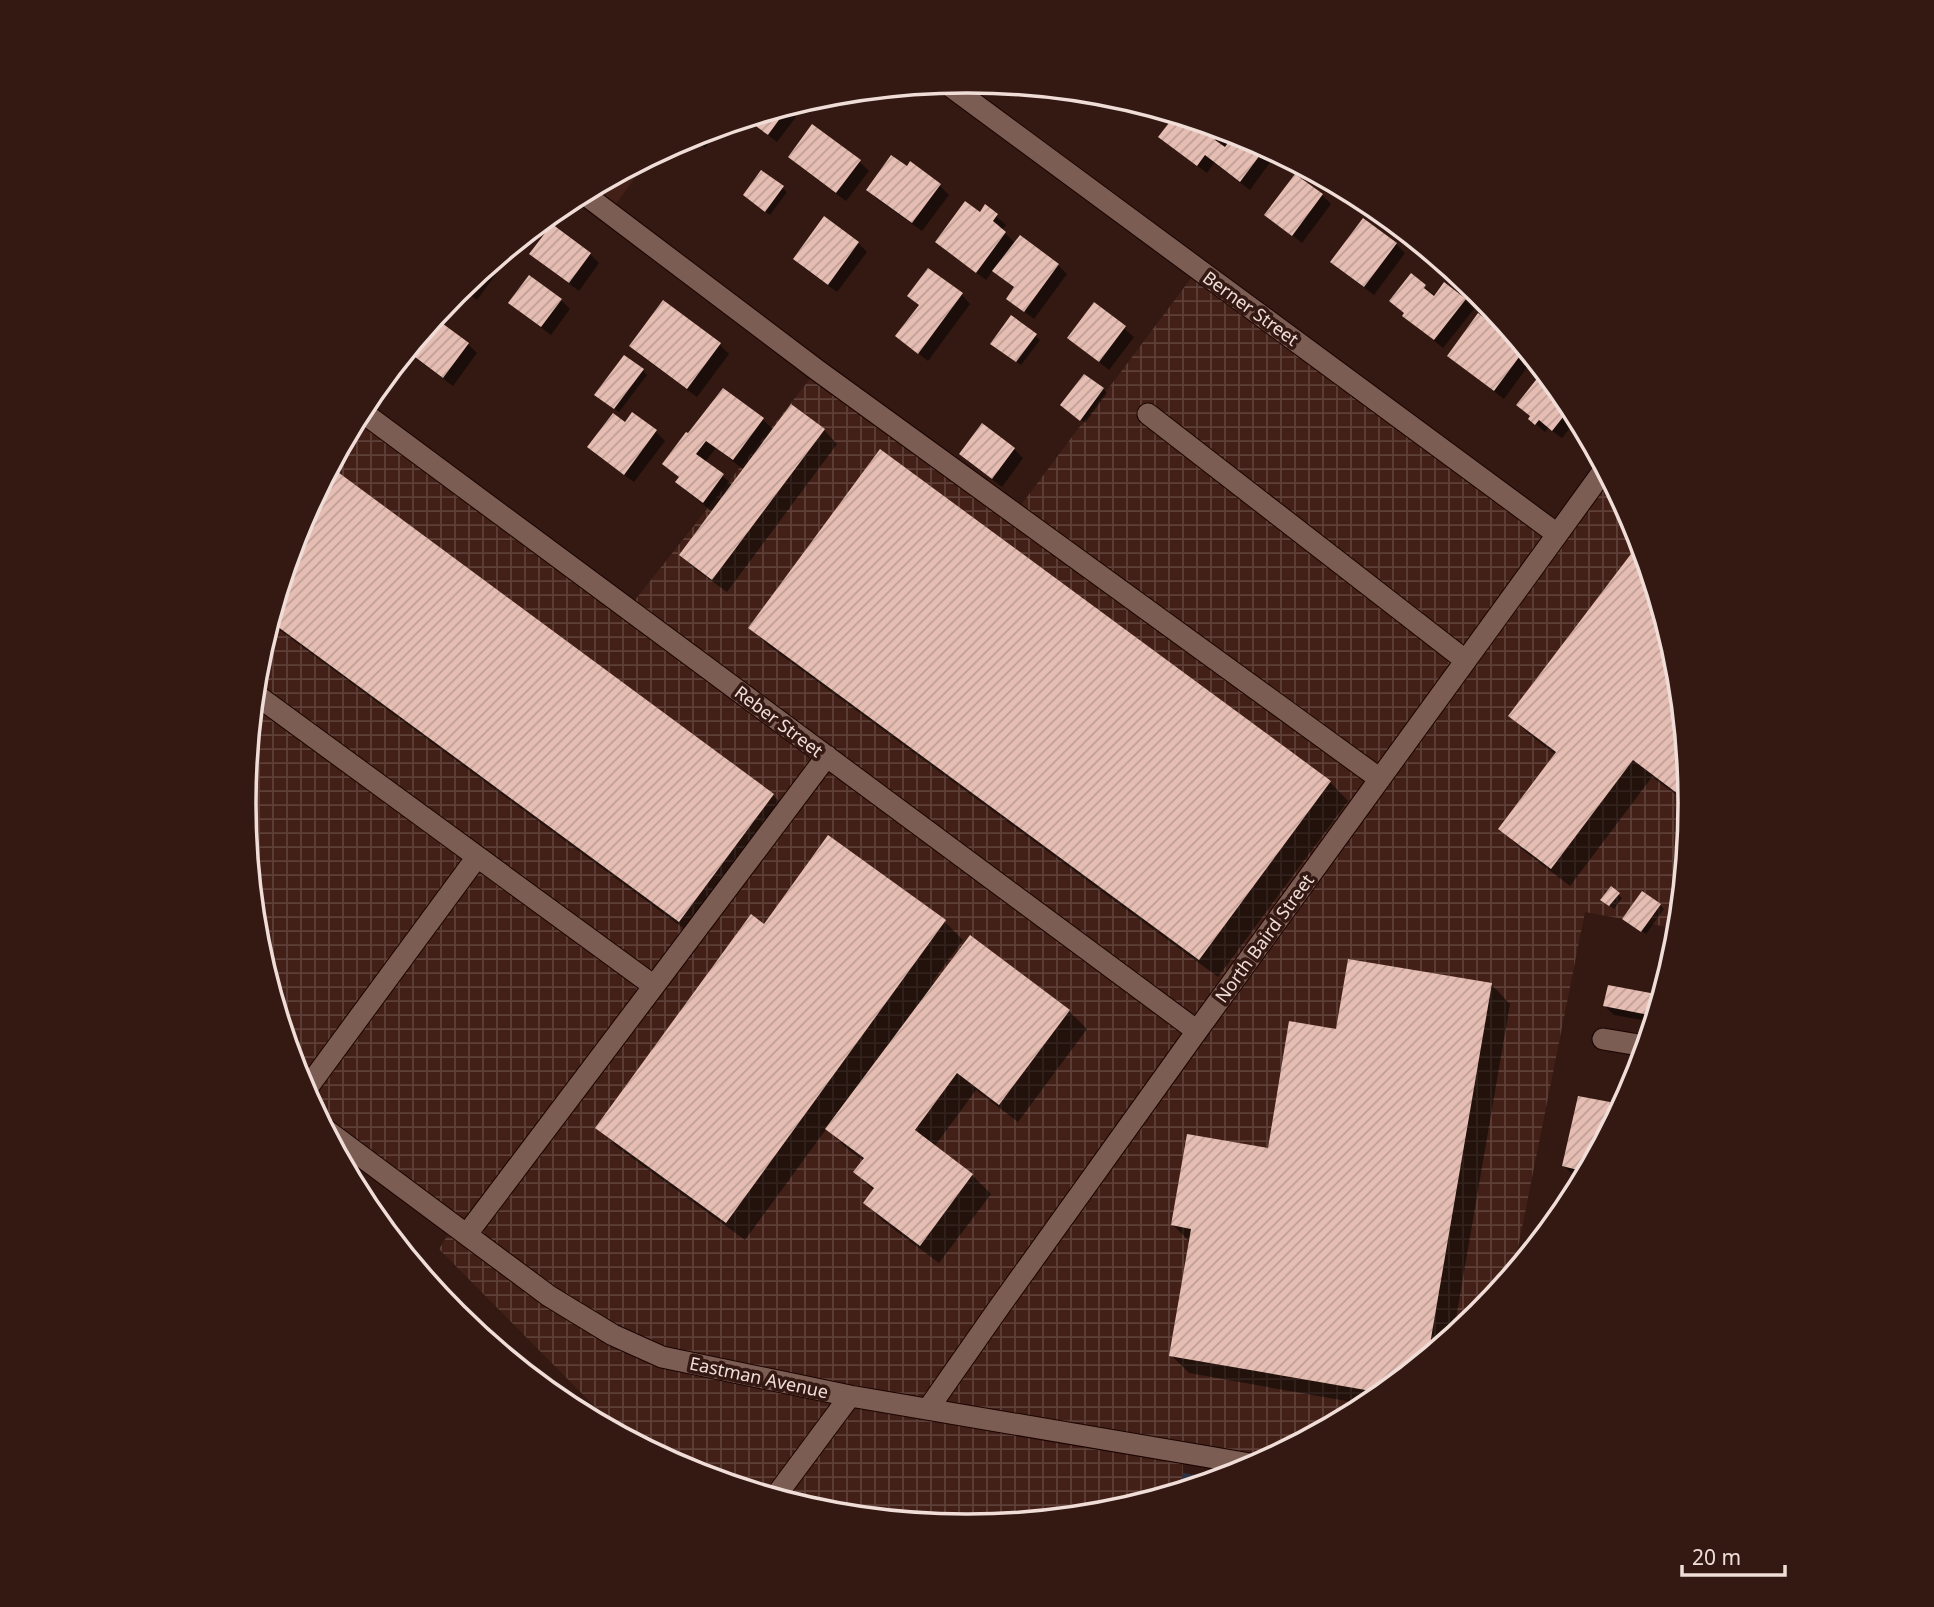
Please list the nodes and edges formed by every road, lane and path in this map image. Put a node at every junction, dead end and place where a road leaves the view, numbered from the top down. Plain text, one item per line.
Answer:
1 (960, 93) edge
2 (593, 200) edge
3 (1148, 414) dead end
4 (370, 418) edge
5 (1598, 478) edge
6 (1557, 534) junction
7 (1465, 660) junction
8 (264, 700) edge
9 (827, 756) junction
10 (1380, 779) junction
11 (477, 857) junction
12 (654, 986) junction
13 (1197, 1031) junction
14 (1603, 1039) dead end
15 (1635, 1044) edge
16 (313, 1081) edge
17 (342, 1142) edge
18 (467, 1234) junction
19 (850, 1396) junction
20 (928, 1409) junction
21 (1235, 1461) edge
22 (781, 1489) edge

1 - 6 street, Berner Street
2 - 10 street
3 - 7 street
4 - 9 street, Reber Street
5 - 6 street, North Baird Street
6 - 7 street, North Baird Street
7 - 10 street, North Baird Street
8 - 11 street
9 - 12 street
9 - 13 street, Reber Street
10 - 13 street, North Baird Street
11 - 12 street
11 - 16 street
12 - 18 street
13 - 20 street, North Baird Street
14 - 15 street
17 - 18 street, Eastman Avenue
18 - 19 street, Eastman Avenue
19 - 20 street, Eastman Avenue
19 - 22 street
20 - 21 street, Eastman Avenue

